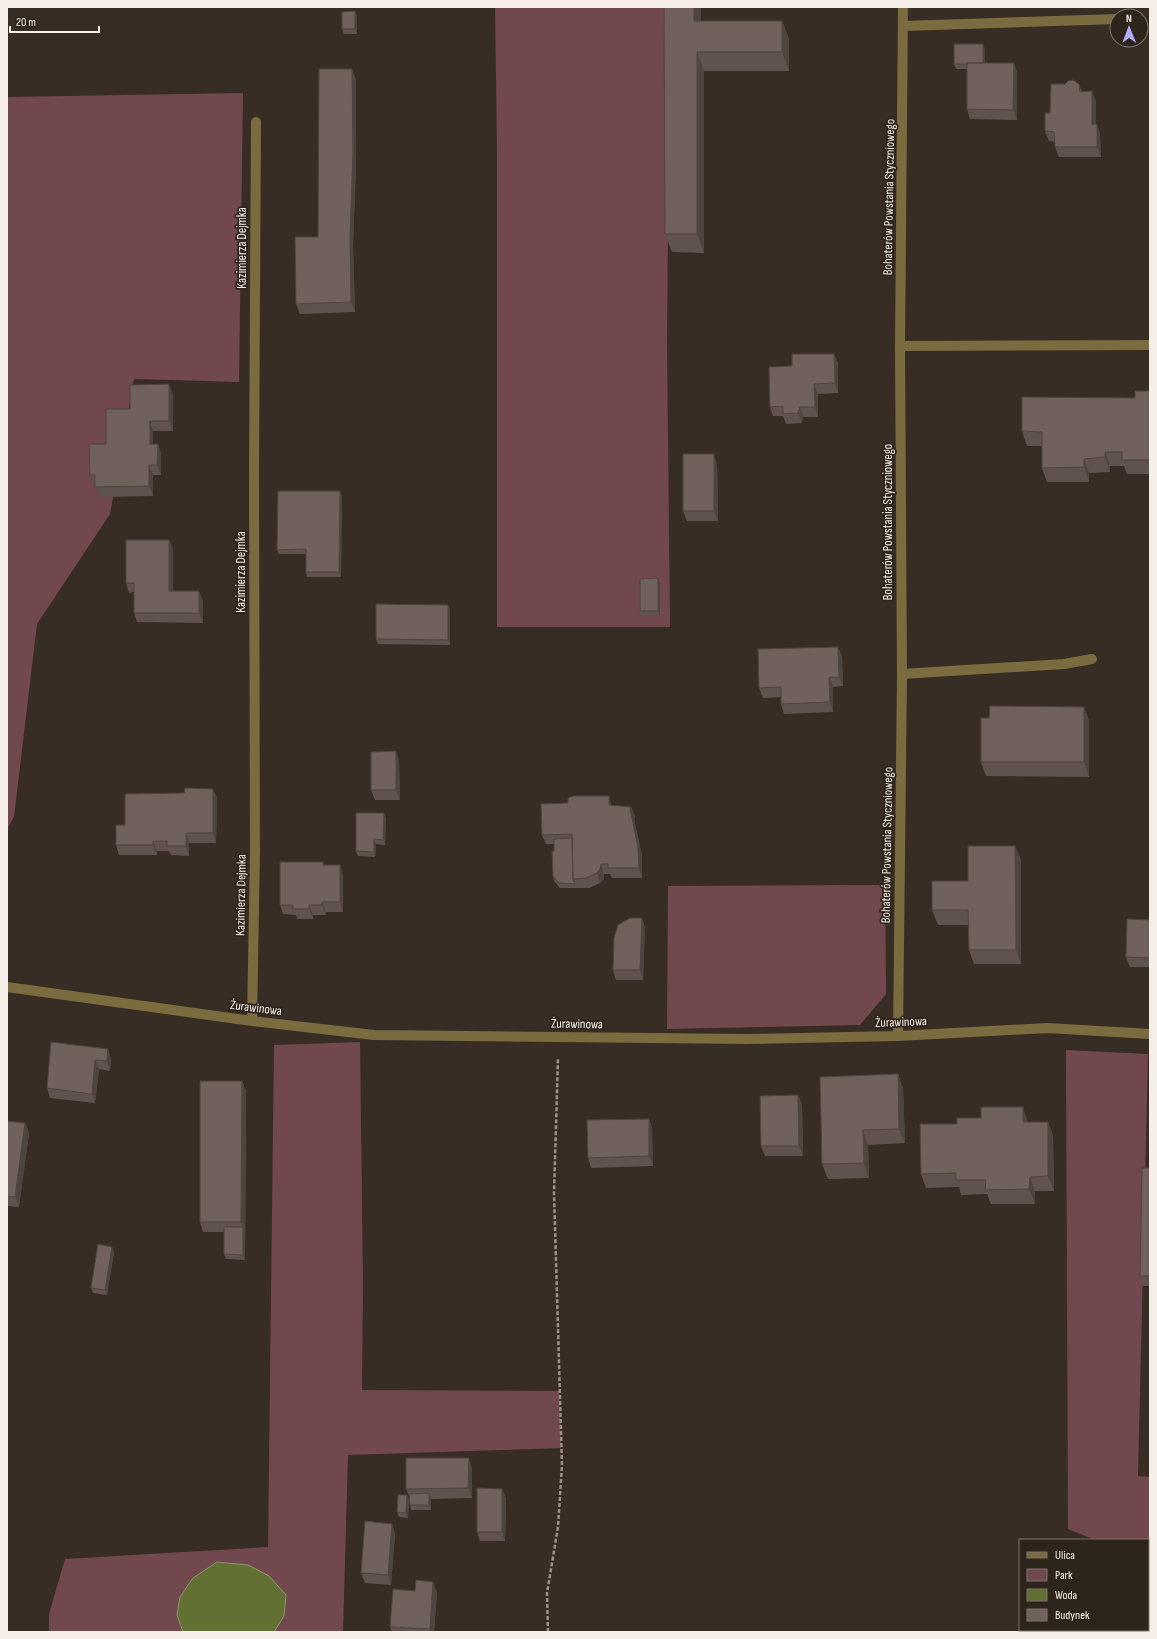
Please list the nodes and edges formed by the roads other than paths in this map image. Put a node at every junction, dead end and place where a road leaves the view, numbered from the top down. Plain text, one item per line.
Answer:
1 (904, 7) edge
2 (1109, 19) edge
3 (904, 26) junction
4 (256, 122) dead end
5 (1150, 345) edge
6 (900, 346) junction
7 (1092, 660) dead end
8 (902, 674) junction
9 (7, 987) edge
10 (252, 1021) junction
11 (1150, 1034) edge
12 (898, 1036) junction

1 - 3 street, Bohaterów Powstania Styczniowego
2 - 3 street
3 - 6 street, Bohaterów Powstania Styczniowego
4 - 10 street, Kazimierza Dejmka
5 - 6 street
6 - 8 street, Bohaterów Powstania Styczniowego
7 - 8 street
8 - 12 street, Bohaterów Powstania Styczniowego
9 - 10 street, Żurawinowa
10 - 12 street, Żurawinowa
11 - 12 street, Żurawinowa

